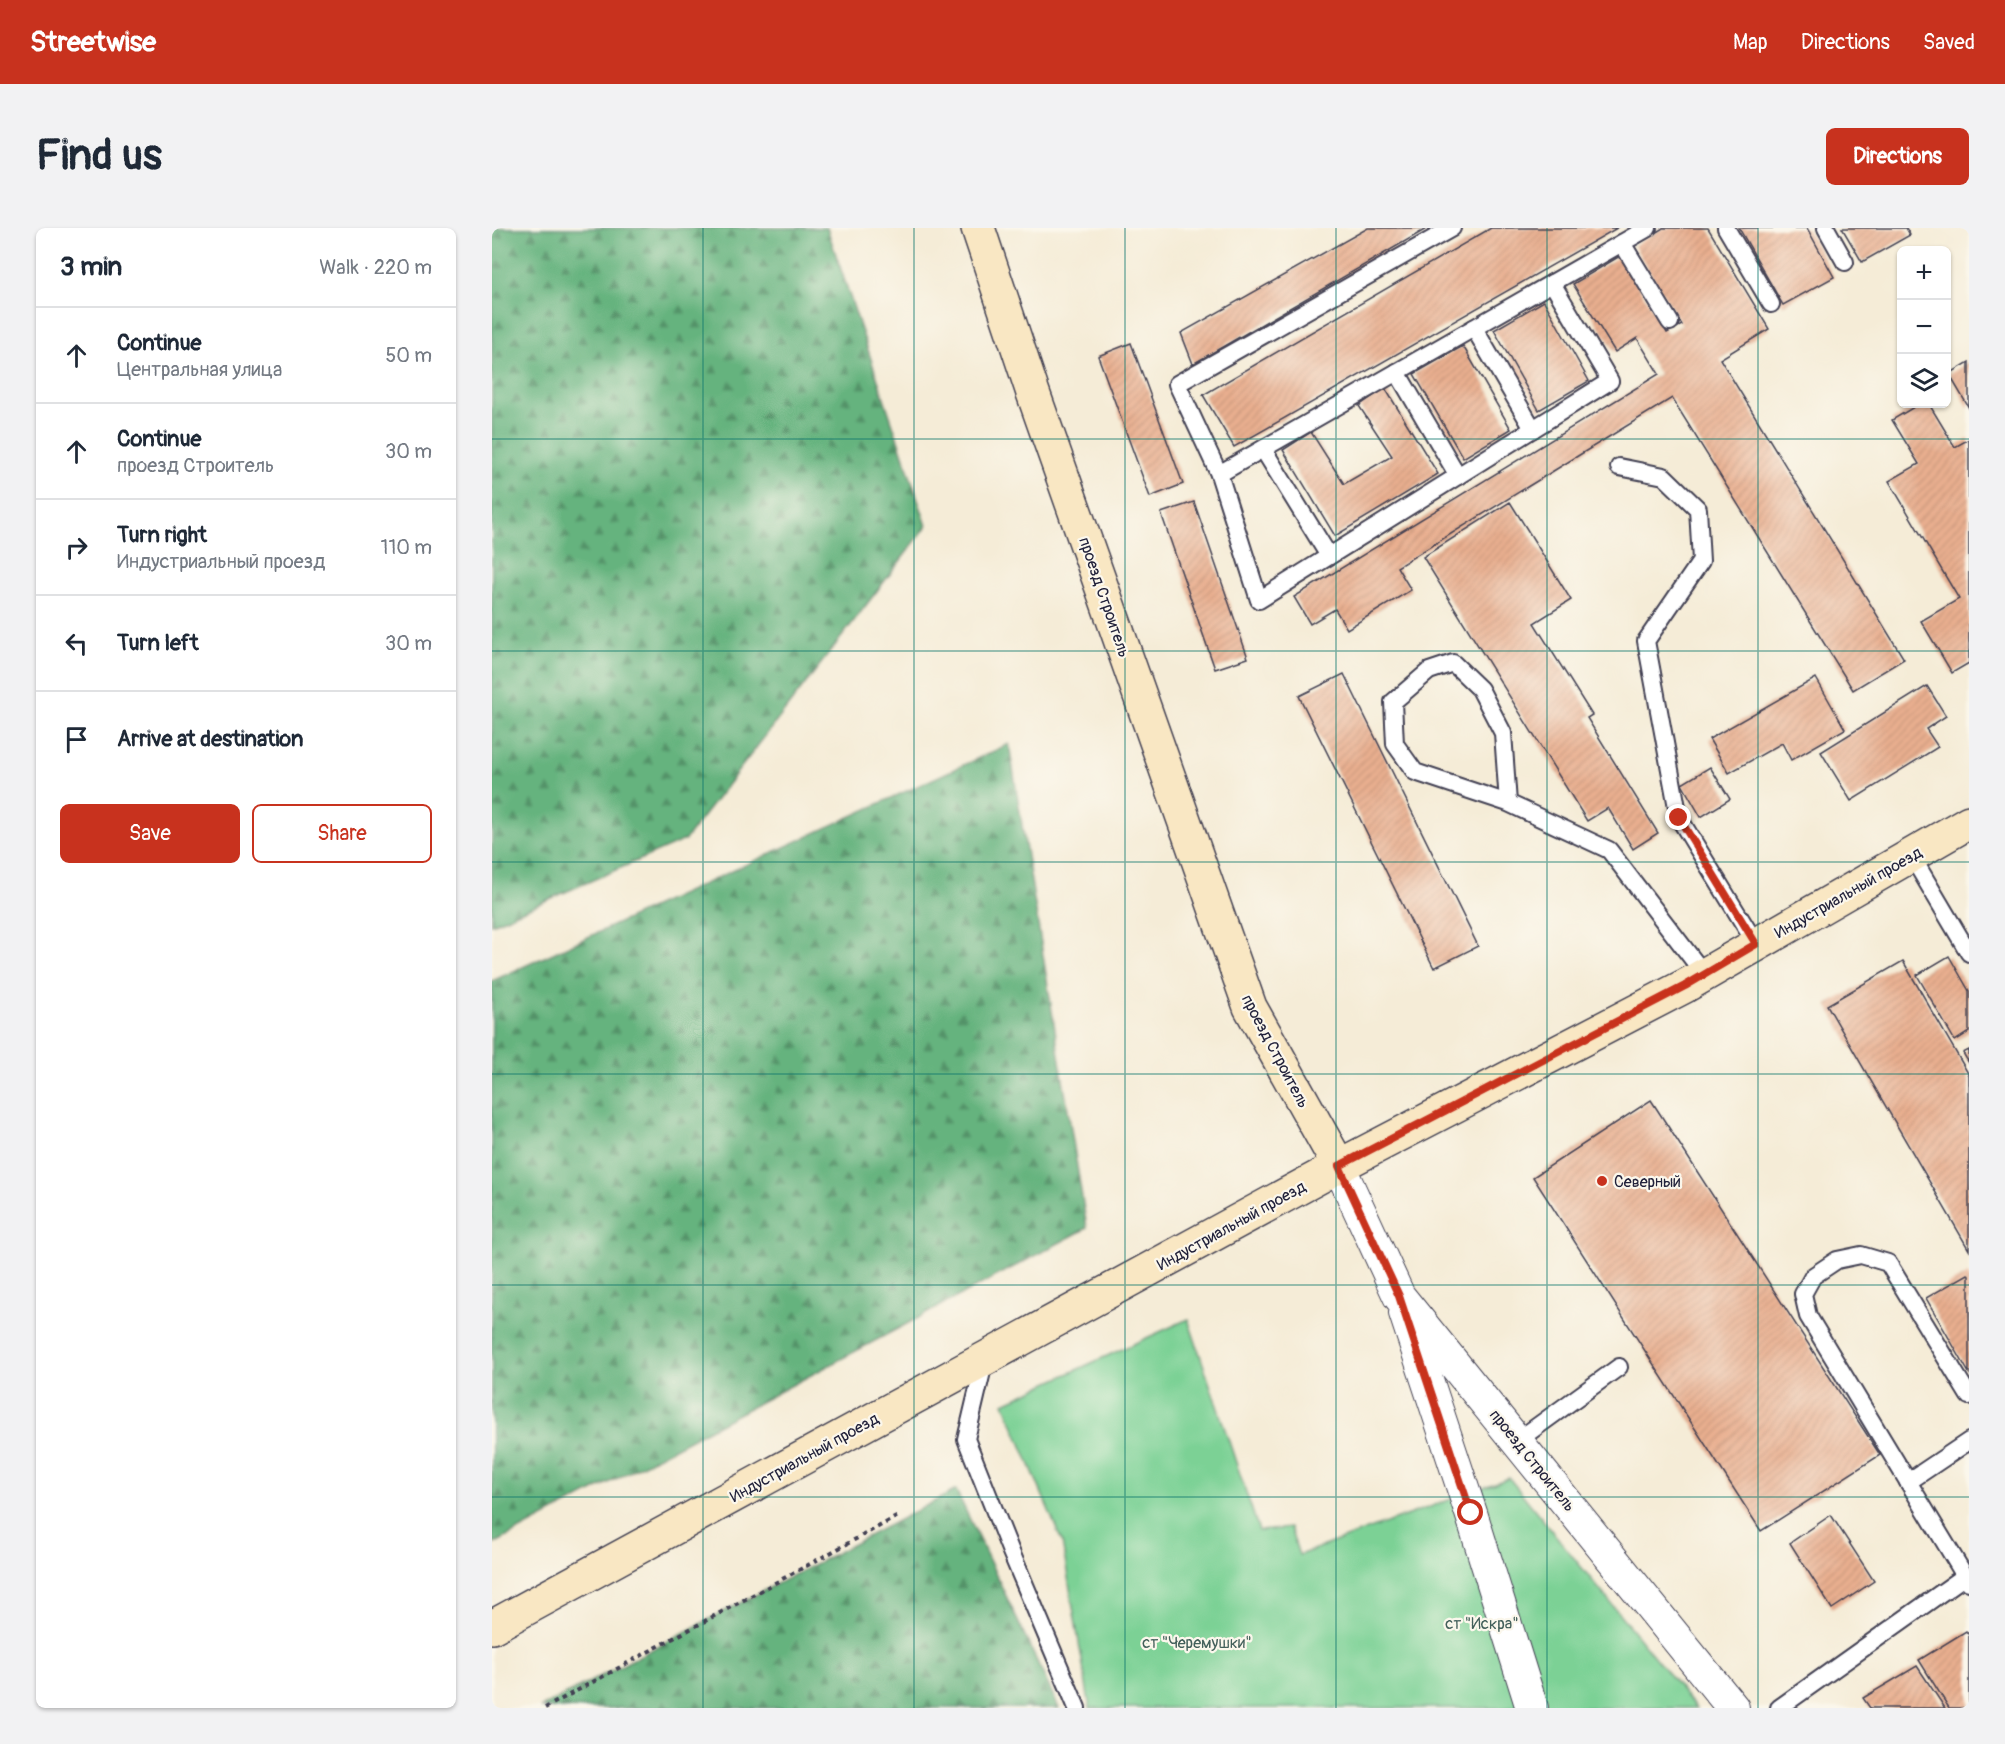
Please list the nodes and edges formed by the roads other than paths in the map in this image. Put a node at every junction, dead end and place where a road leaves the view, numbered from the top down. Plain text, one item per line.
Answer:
1 (978, 228) edge
2 (1452, 228) edge
3 (1648, 228) edge
4 (1726, 228) edge
5 (1826, 228) edge
6 (1622, 243) junction
7 (1845, 262) dead end
8 (1552, 284) junction
9 (1771, 304) dead end
10 (1670, 322) dead end
11 (1474, 328) junction
12 (1397, 372) junction
13 (1533, 429) junction
14 (1263, 449) junction
15 (1619, 467) dead end
16 (1219, 474) junction
17 (1458, 476) junction
18 (1329, 556) junction
19 (1508, 803) junction
20 (1969, 822) edge
21 (1911, 855) junction
22 (1756, 944) junction
23 (1969, 952) edge
24 (1704, 974) junction
25 (1339, 1166) junction
26 (1399, 1296) junction
27 (985, 1359) junction
28 (1619, 1367) dead end
29 (1969, 1396) edge
30 (1517, 1441) junction
31 (1969, 1442) edge
32 (1908, 1482) junction
33 (1967, 1579) edge
34 (492, 1627) edge
35 (1077, 1708) edge
36 (1532, 1708) edge
37 (1733, 1708) edge
38 (1779, 1708) edge

1 - 25 street, проезд Строитель
2 - 16 lane
3 - 6 lane
4 - 9 lane
5 - 7 lane
6 - 8 lane
6 - 10 lane
8 - 11 lane
8 - 13 lane
11 - 12 lane
11 - 13 lane
12 - 14 lane
12 - 17 lane
13 - 17 lane
14 - 16 lane
14 - 18 lane
15 - 22 lane
16 - 18 lane
17 - 18 lane
19 - 19 lane
19 - 24 lane
20 - 21 street, Индустриальный проезд
21 - 22 street, Индустриальный проезд
21 - 23 lane
22 - 24 street, Индустриальный проезд
24 - 25 street, Индустриальный проезд
25 - 26 street, проезд Строитель
25 - 27 street, Индустриальный проезд
26 - 30 street, проезд Строитель
26 - 36 street
27 - 34 street, Индустриальный проезд
27 - 35 lane
28 - 30 lane
29 - 32 lane
30 - 37 street, проезд Строитель
31 - 32 lane
32 - 33 lane
33 - 38 lane

